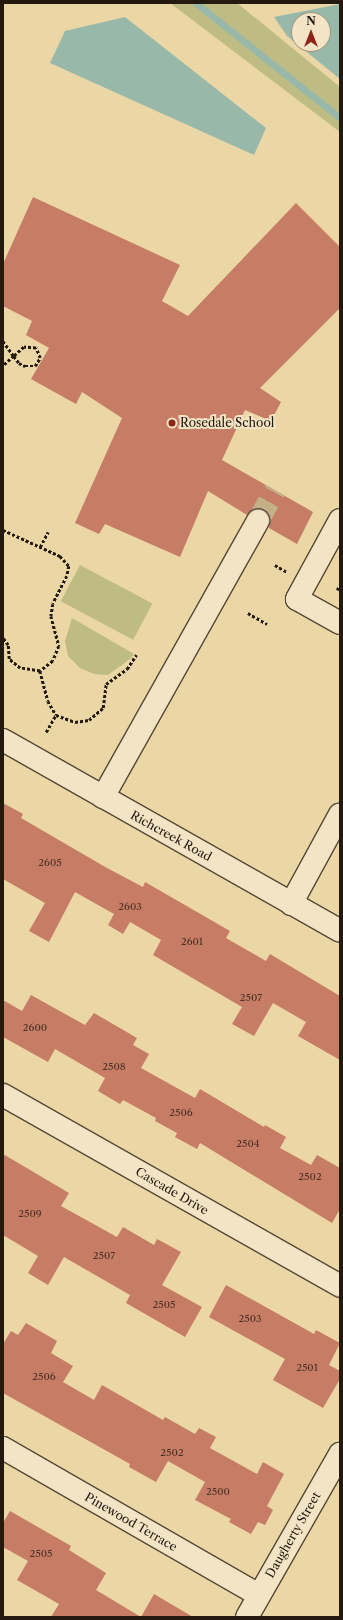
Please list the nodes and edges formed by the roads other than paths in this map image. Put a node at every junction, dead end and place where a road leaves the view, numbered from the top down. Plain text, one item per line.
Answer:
1 (340, 520) edge
2 (258, 522) tunnel mouth
3 (340, 624) edge
4 (3, 740) edge
5 (103, 797) junction
6 (340, 814) edge
7 (291, 904) junction
8 (340, 931) edge
9 (3, 1095) edge
10 (340, 1286) edge
11 (3, 1448) edge
12 (340, 1454) edge
13 (259, 1595) junction
14 (247, 1617) edge

1 - 3 street
2 - 5 street
4 - 5 street, Richcreek Road
5 - 7 street, Richcreek Road
6 - 7 street
7 - 8 street, Richcreek Road
9 - 10 street, Cascade Drive
11 - 13 street, Pinewood Terrace
12 - 13 street, Daugherty Street
13 - 14 street, Daugherty Street

